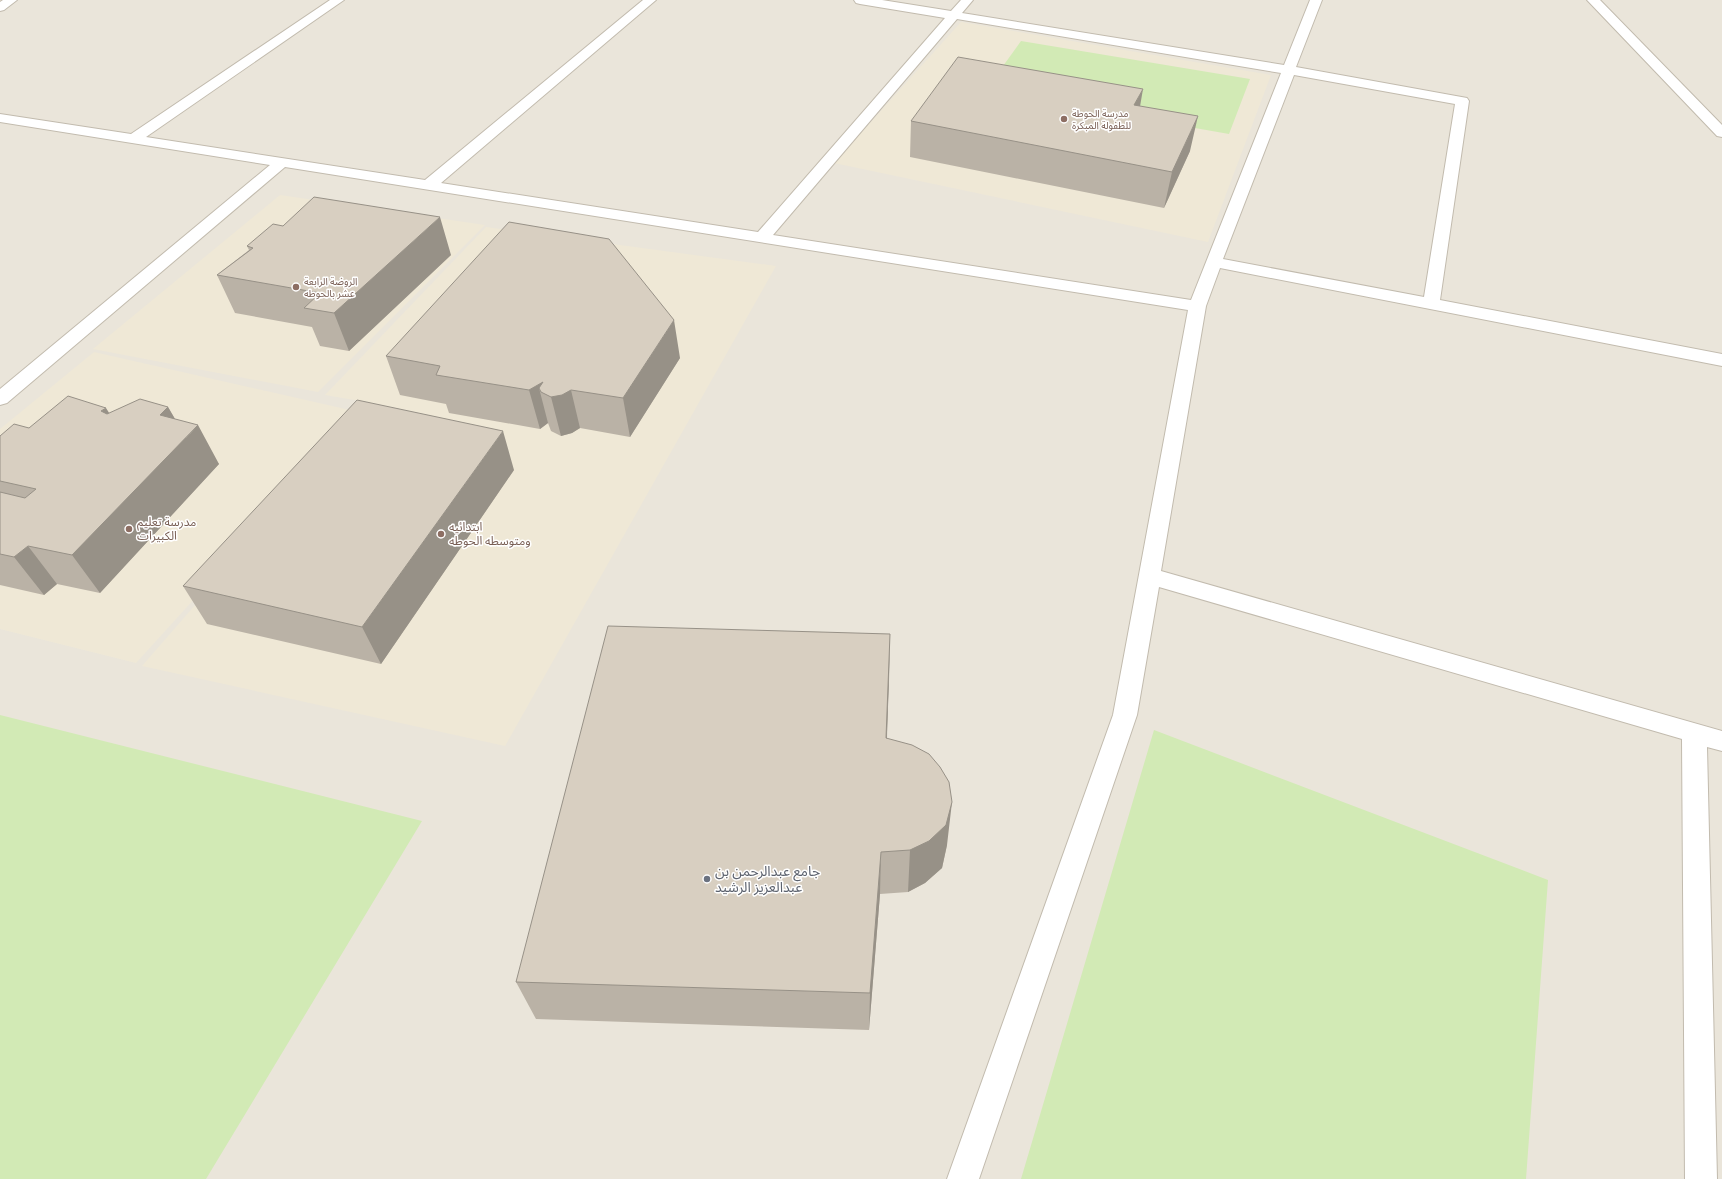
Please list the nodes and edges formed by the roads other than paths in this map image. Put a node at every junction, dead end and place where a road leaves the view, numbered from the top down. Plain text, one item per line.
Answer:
1 (11, 0) edge
2 (338, 0) edge
3 (650, 0) edge
4 (860, 0) edge
5 (967, 0) edge
6 (1316, 0) edge
7 (1593, 0) edge
8 (0, 7) edge
9 (954, 15) junction
10 (1289, 70) junction
11 (0, 118) edge
12 (1722, 133) edge
13 (133, 139) junction
14 (282, 162) junction
15 (429, 185) junction
16 (762, 237) junction
17 (1214, 262) junction
18 (1431, 305) junction
19 (1196, 306) junction
20 (1722, 360) edge
21 (0, 399) edge
22 (1149, 576) junction
23 (1694, 733) junction
24 (1722, 741) edge
25 (963, 1179) edge
26 (1701, 1179) edge

1 - 8 street
2 - 13 street
3 - 15 street
4 - 9 street
5 - 9 street
6 - 10 street
7 - 12 street
9 - 10 street
9 - 16 street
10 - 17 street
10 - 18 street
11 - 13 street
13 - 14 street
14 - 15 street
14 - 21 street
15 - 16 street
16 - 19 street
17 - 18 street
17 - 19 street
18 - 20 street
19 - 22 street
22 - 23 street
22 - 25 street
23 - 24 street
23 - 26 street

